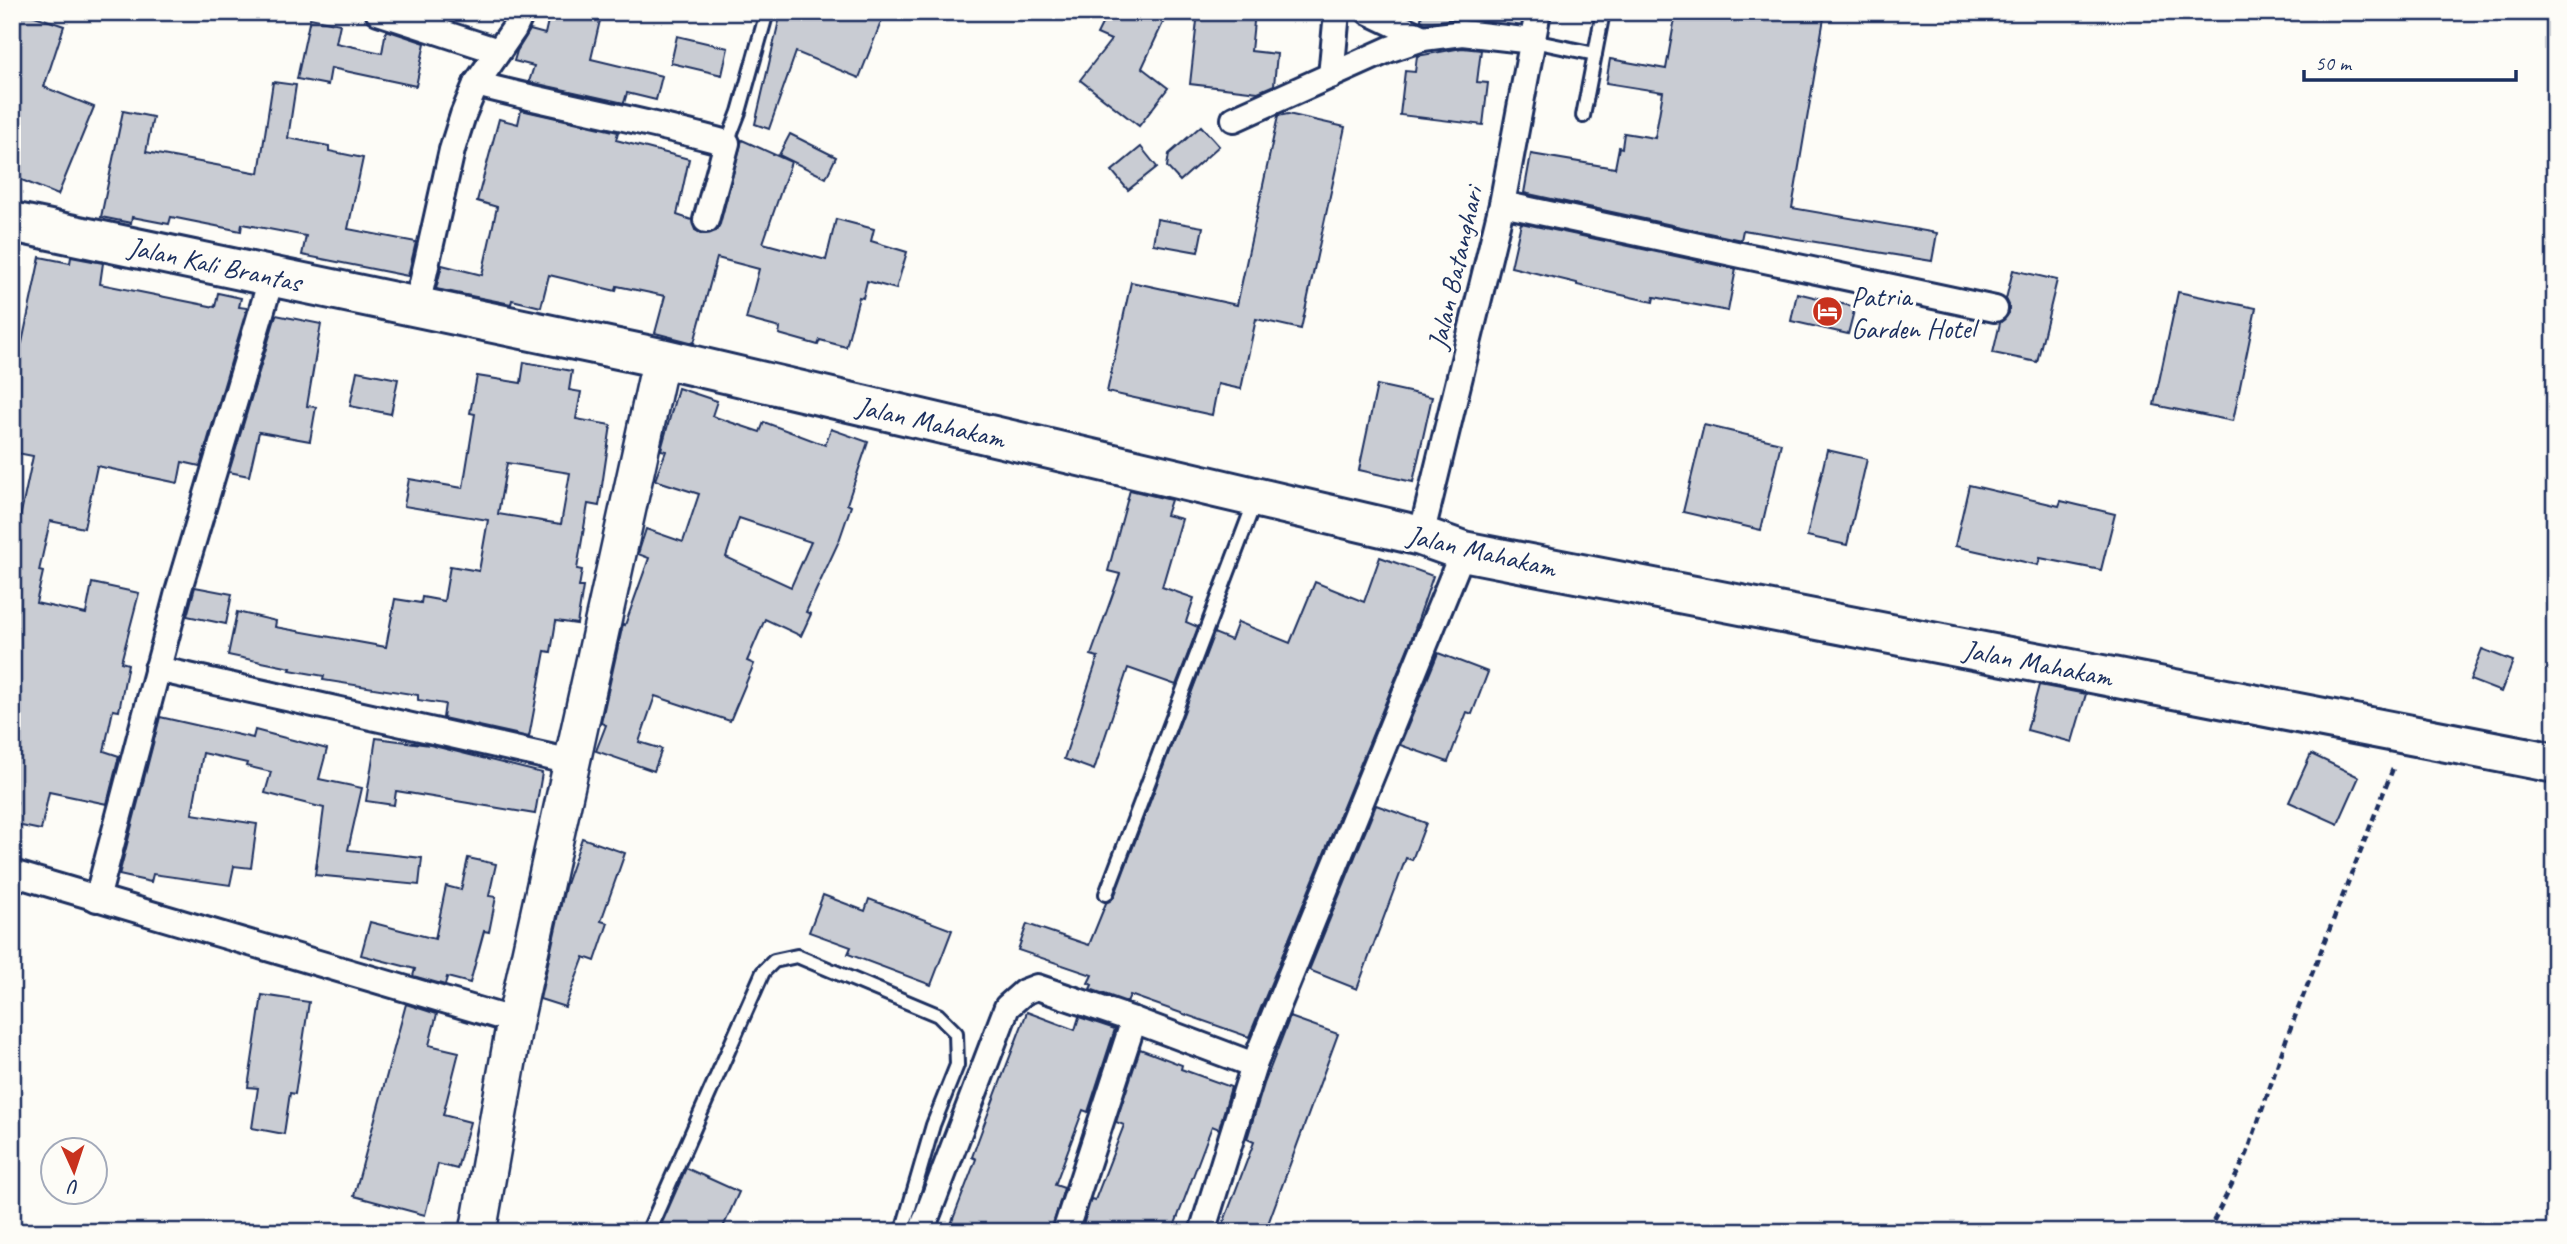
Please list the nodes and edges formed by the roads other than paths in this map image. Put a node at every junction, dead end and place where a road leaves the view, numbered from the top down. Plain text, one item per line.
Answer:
1 (378, 12) edge
2 (522, 12) edge
3 (766, 12) edge
4 (1337, 12) edge
5 (1369, 12) edge
6 (1538, 12) edge
7 (1602, 12) edge
8 (1423, 38) junction
9 (1533, 41) junction
10 (498, 51) junction
11 (1595, 54) junction
12 (1331, 76) junction
13 (476, 84) junction
14 (1583, 116) dead end
15 (1234, 119) dead end
16 (727, 143) junction
17 (1502, 204) junction
18 (706, 220) dead end
19 (12, 222) edge
20 (272, 276) junction
21 (417, 306) junction
22 (1995, 309) dead end
23 (661, 358) junction
24 (1257, 498) junction
25 (1420, 536) junction
26 (1463, 551) junction
27 (158, 670) junction
28 (572, 762) junction
29 (2555, 763) edge
30 (12, 873) edge
31 (1106, 894) dead end
32 (97, 899) junction
33 (1134, 1020) junction
34 (515, 1021) junction
35 (1254, 1065) junction
36 (478, 1232) edge
37 (648, 1232) edge
38 (902, 1232) edge
39 (921, 1232) edge
40 (1065, 1232) edge
41 (1202, 1232) edge

1 - 10 street
2 - 10 street
3 - 16 lane
4 - 12 street
5 - 8 street
6 - 9 street, Jalan Batanghari
7 - 11 lane
8 - 9 street
8 - 12 street
9 - 11 lane
9 - 17 street, Jalan Batanghari
10 - 13 street
11 - 14 lane
12 - 15 street
13 - 16 street
13 - 21 street
16 - 18 street
17 - 22 street
17 - 25 street, Jalan Batanghari
19 - 20 main road, Jalan Kali Brantas
20 - 21 main road, Jalan Kali Brantas
20 - 27 street
21 - 23 main road, Jalan Mahakam
23 - 24 main road, Jalan Mahakam
23 - 28 street
24 - 25 main road, Jalan Mahakam
24 - 31 lane
25 - 26 main road, Jalan Mahakam
26 - 29 main road, Jalan Mahakam
26 - 35 street
27 - 28 street
27 - 32 street
28 - 34 street
30 - 32 street
32 - 34 street
33 - 35 street
33 - 39 street
33 - 40 street
34 - 36 street
35 - 41 street
37 - 38 lane

